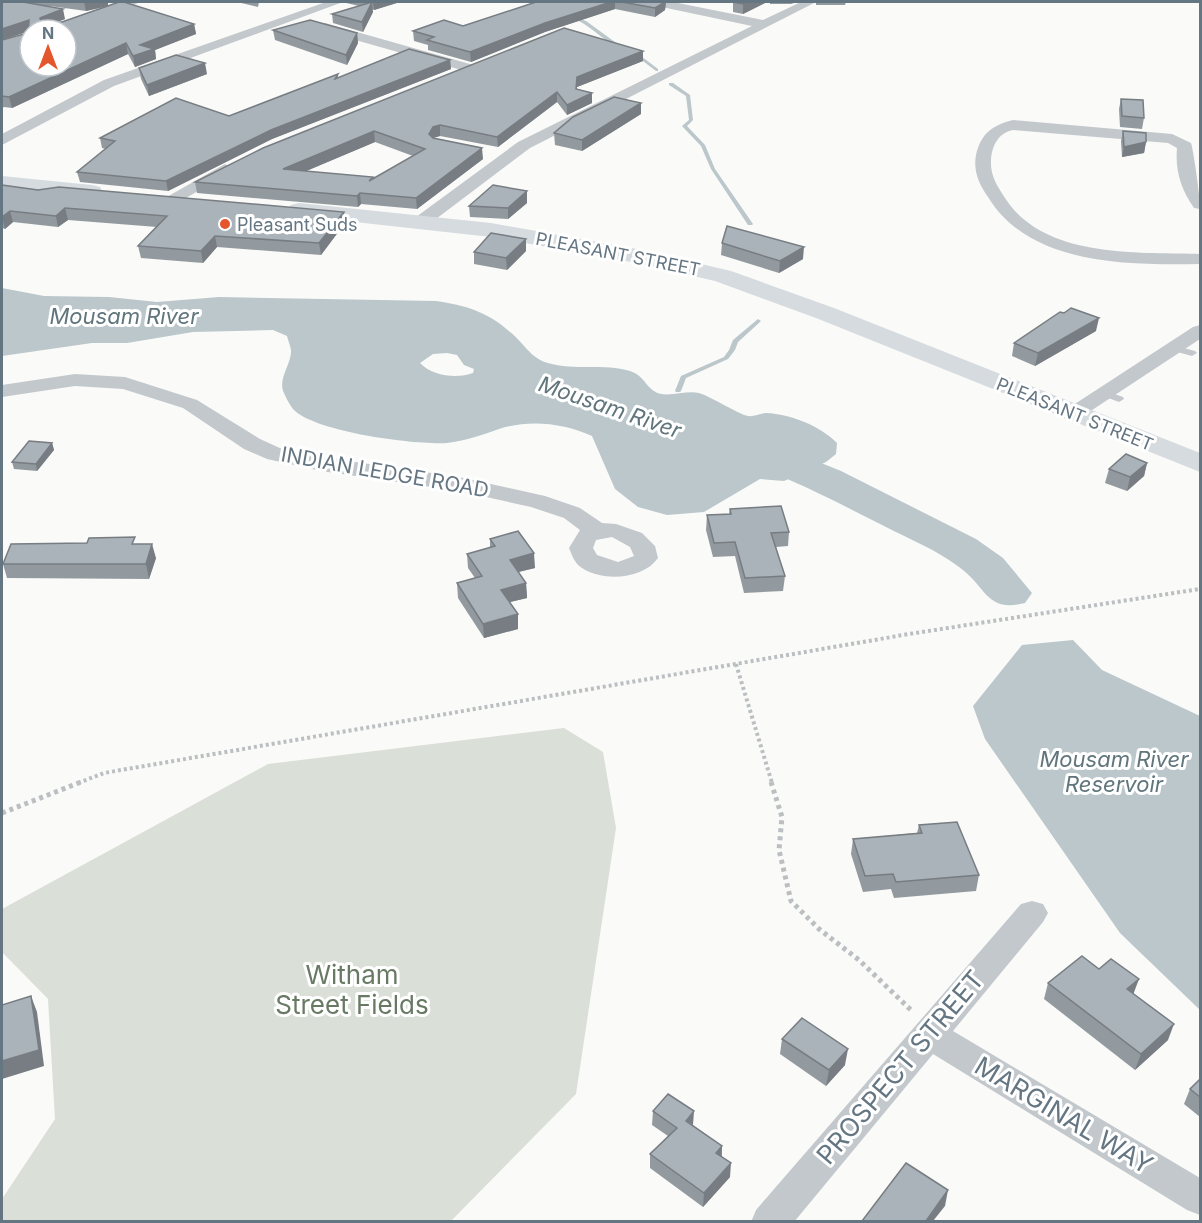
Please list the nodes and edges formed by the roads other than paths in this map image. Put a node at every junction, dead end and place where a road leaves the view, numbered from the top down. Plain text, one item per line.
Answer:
1 (135, 2) edge
2 (337, 2) edge
3 (657, 2) edge
4 (810, 2) edge
5 (57, 11) edge
6 (88, 17) junction
7 (292, 18) junction
8 (78, 20) edge
9 (763, 24) junction
10 (453, 77) edge
11 (2, 140) edge
12 (485, 152) dead end
13 (507, 156) junction
14 (238, 164) edge
15 (2, 182) edge
16 (116, 194) edge
17 (147, 196) edge
18 (173, 198) junction
19 (213, 202) edge
20 (1200, 204) edge
21 (279, 208) edge
22 (422, 221) junction
23 (1200, 259) edge
24 (1200, 331) edge
25 (2, 391) edge
26 (1072, 413) junction
27 (1200, 464) edge
28 (597, 531) dead end
29 (1032, 913) dead end
30 (928, 1033) junction
31 (1200, 1198) edge
32 (770, 1221) edge

1 - 6 street
2 - 7 street
3 - 9 street
4 - 9 street
5 - 6 street
6 - 8 street
7 - 10 street
7 - 11 street
9 - 13 street
12 - 13 street
13 - 22 street
14 - 18 street
15 - 16 main road
17 - 18 main road
18 - 19 main road
20 - 23 street
21 - 22 main road, PLEASANT STREET
22 - 26 main road, PLEASANT STREET
24 - 26 street
25 - 28 street, INDIAN LEDGE ROAD
26 - 27 main road, PLEASANT STREET
29 - 30 street, PROSPECT STREET
30 - 31 street, MARGINAL WAY
30 - 32 street, PROSPECT STREET

